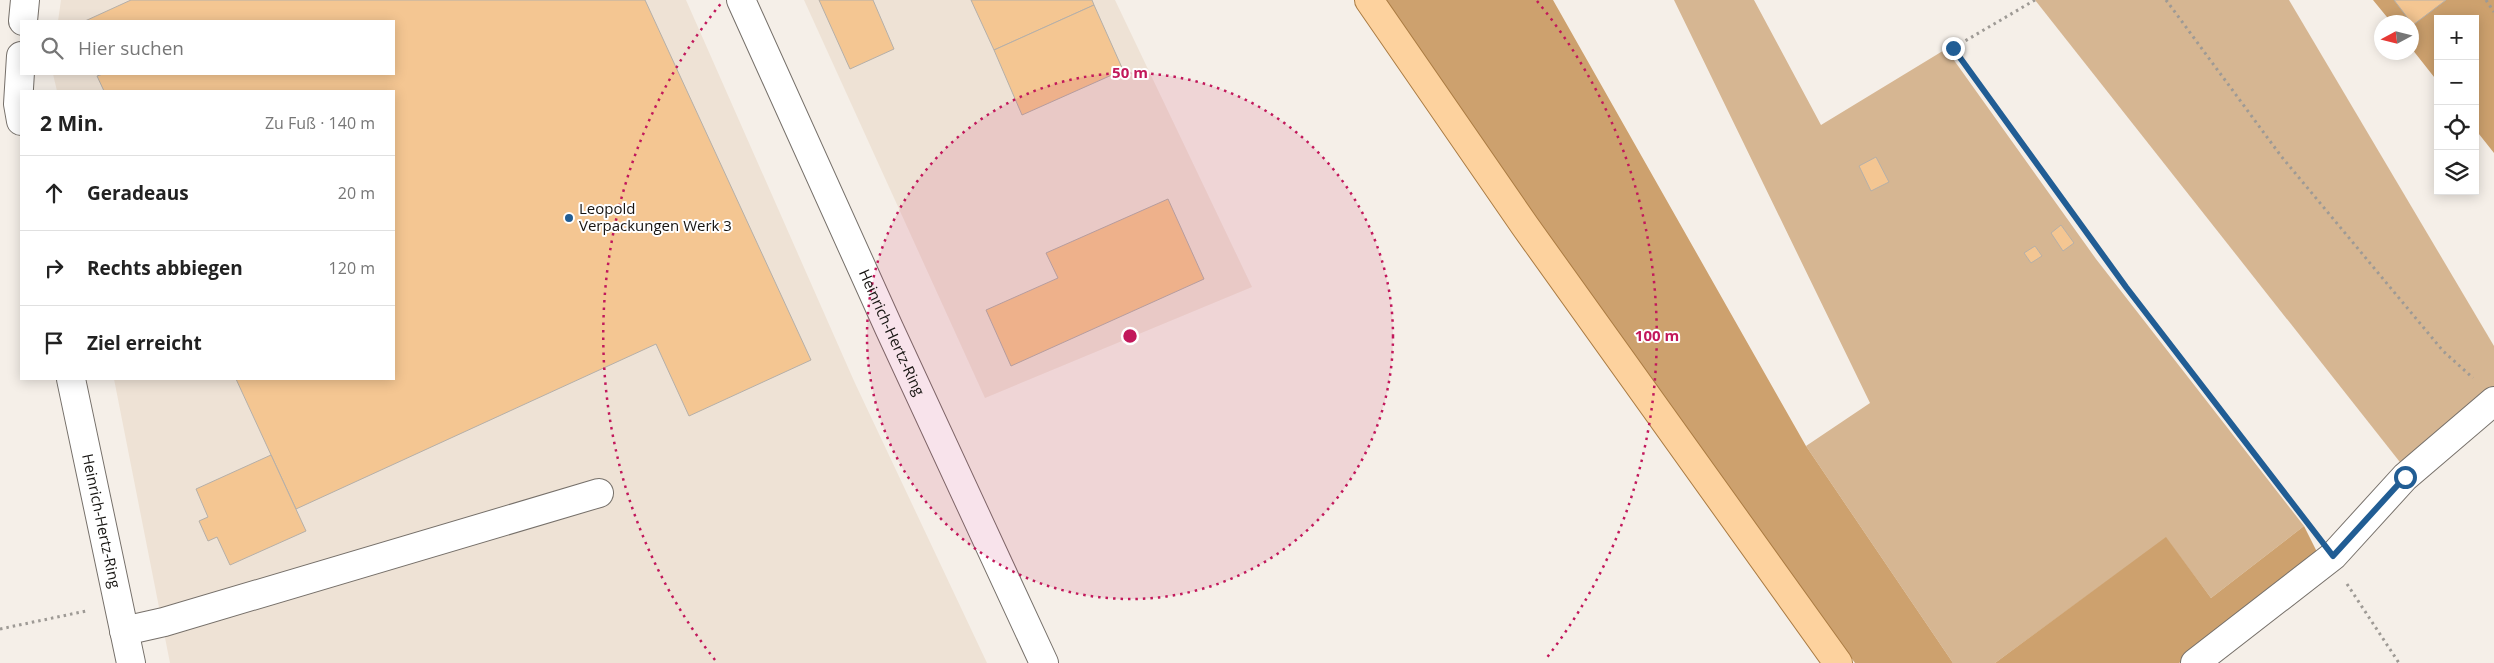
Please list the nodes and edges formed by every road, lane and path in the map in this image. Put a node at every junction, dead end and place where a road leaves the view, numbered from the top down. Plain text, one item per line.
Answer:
1 (24, 0) edge
2 (741, 0) edge
3 (1369, 0) edge
4 (2035, 0) edge
5 (2166, 0) edge
6 (2486, 0) edge
7 (2494, 12) edge
8 (23, 20) edge
9 (20, 72) edge
10 (20, 115) edge
11 (71, 380) edge
12 (2487, 392) edge
13 (599, 493) dead end
14 (2333, 556) junction
15 (119, 605) junction
16 (0, 630) edge
17 (124, 631) junction
18 (131, 663) edge
19 (1044, 663) edge
20 (1838, 663) edge
21 (2195, 663) edge
22 (2399, 663) edge

1 - 8 street
2 - 19 street, Heinrich-Hertz-Ring
3 - 20 main road
4 - 14 path
5 - 12 path
6 - 7 path
9 - 10 street
11 - 15 street, Heinrich-Hertz-Ring
12 - 14 street
13 - 17 street
14 - 21 street
14 - 22 path
15 - 16 path
15 - 17 street, Heinrich-Hertz-Ring
17 - 18 street, Heinrich-Hertz-Ring

